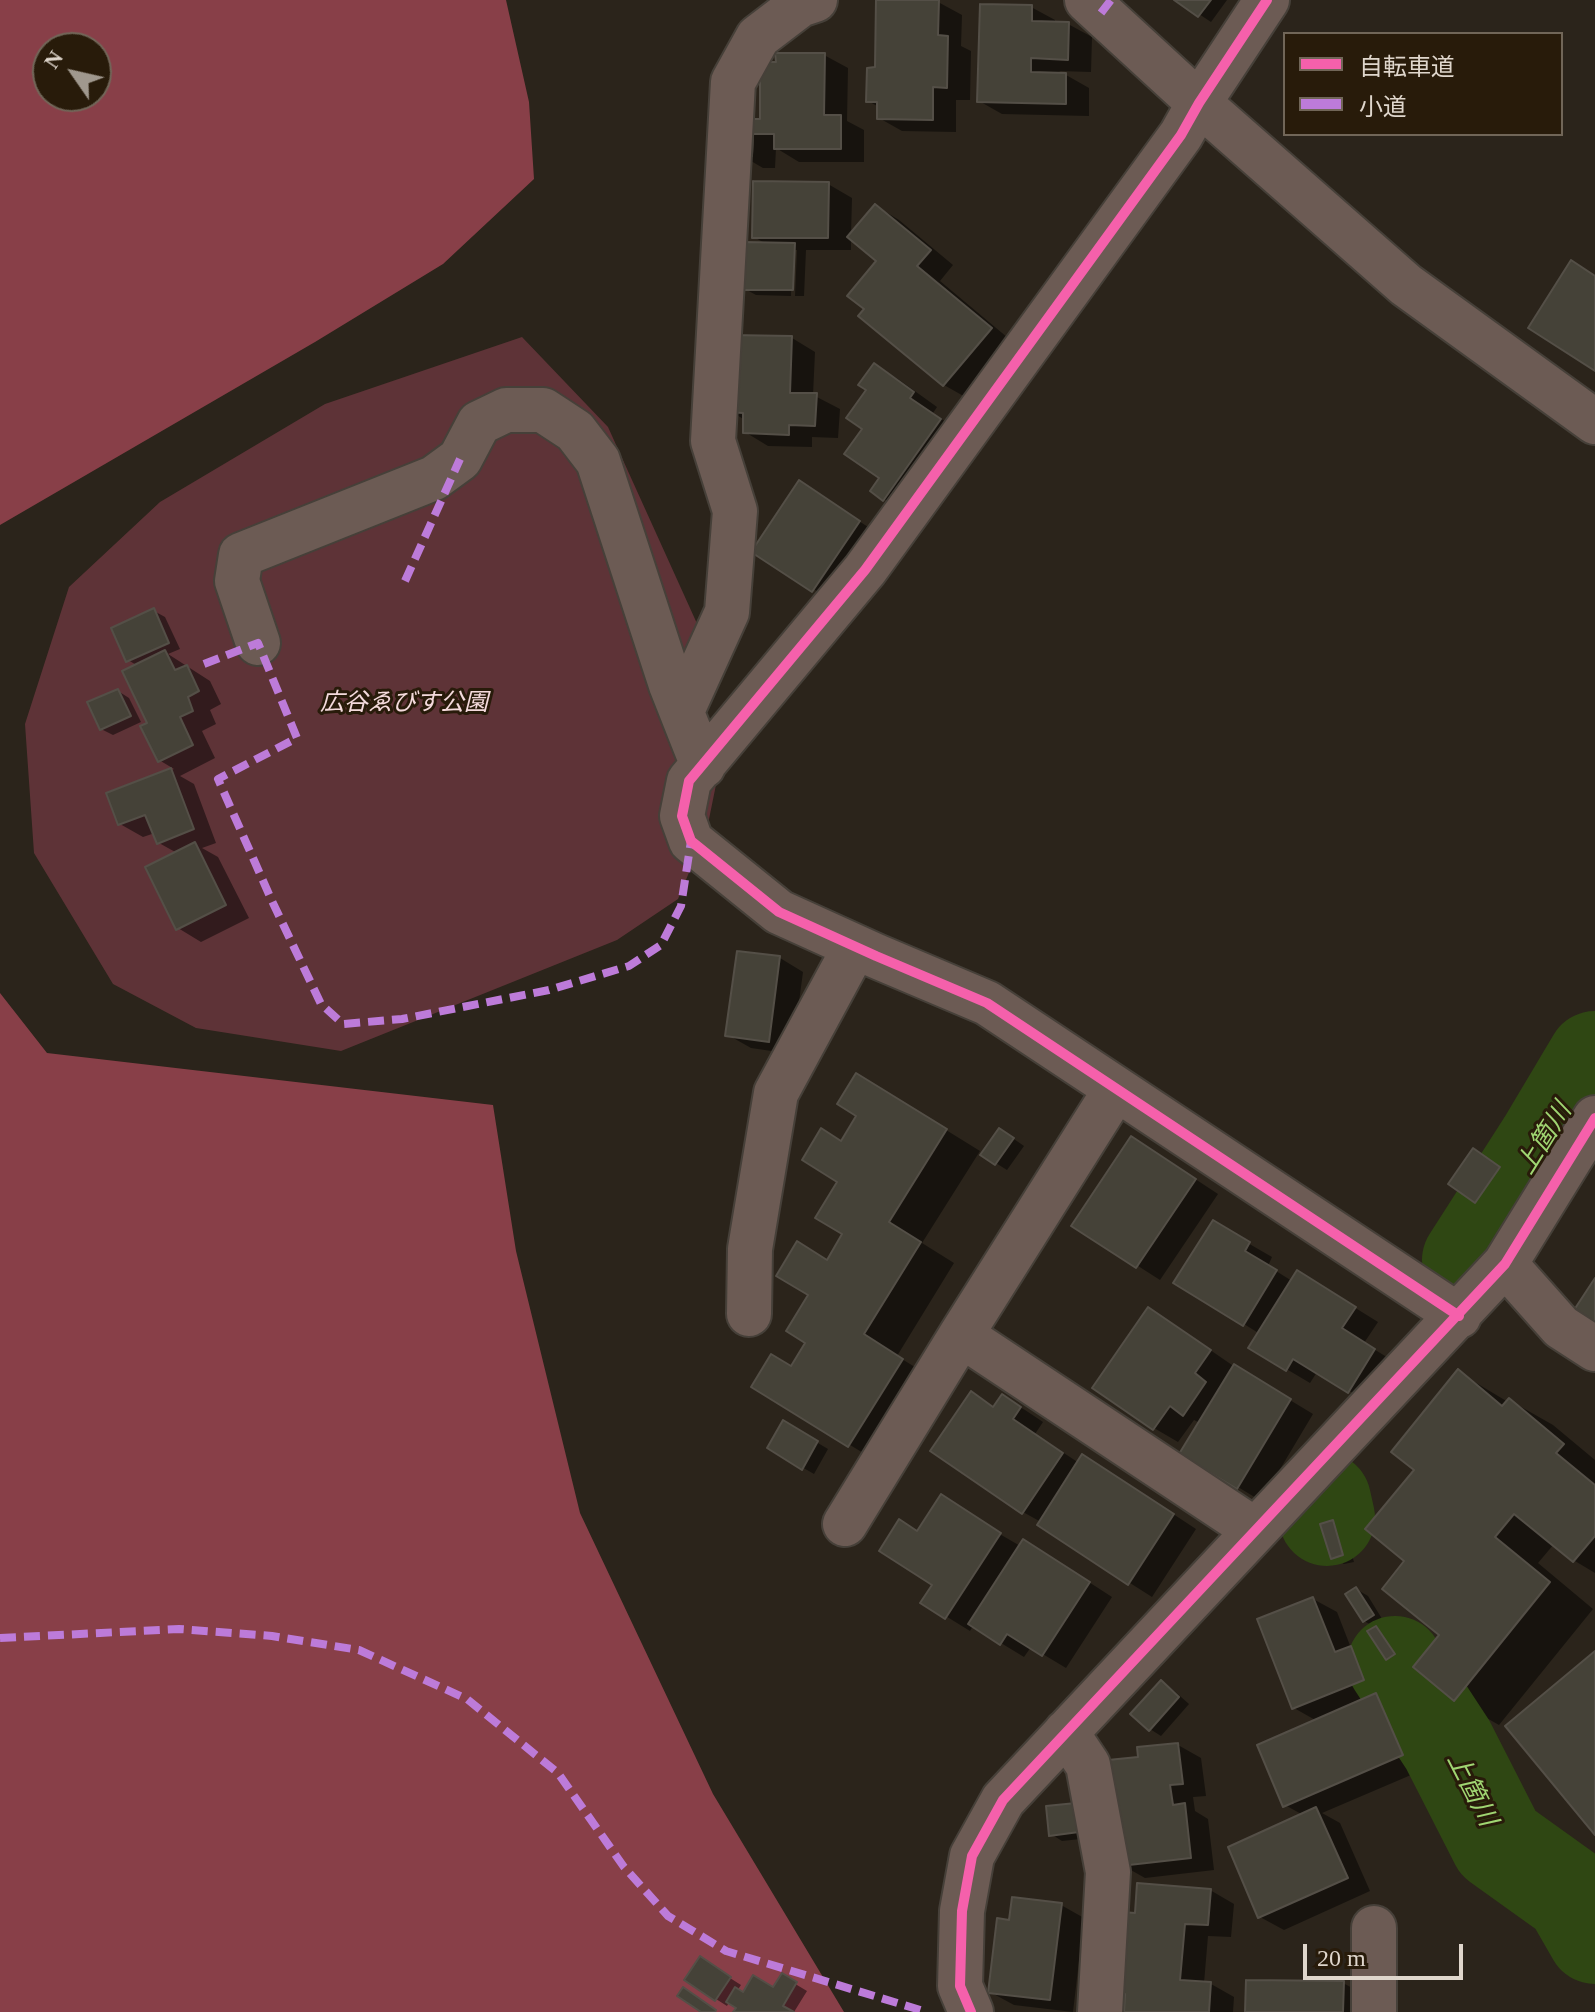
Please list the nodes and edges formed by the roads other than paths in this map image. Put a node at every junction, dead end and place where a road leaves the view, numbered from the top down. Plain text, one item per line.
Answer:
1 (815, 0) edge
2 (1087, 0) edge
3 (1267, 0) edge
4 (1199, 103) junction
5 (1595, 422) edge
6 (258, 643) dead end
7 (682, 711) junction
8 (703, 766) junction
9 (855, 947) junction
10 (1116, 1089) junction
11 (1595, 1118) edge
12 (1505, 1264) junction
13 (749, 1314) dead end
14 (1459, 1316) junction
15 (961, 1335) junction
16 (1595, 1349) edge
17 (845, 1524) dead end
18 (1255, 1530) junction
19 (1066, 1732) junction
20 (1374, 1928) dead end
21 (971, 2012) edge
22 (1100, 2012) edge
23 (1374, 2012) edge

1 - 7 street
2 - 4 street
3 - 4 street
4 - 5 street
4 - 8 street
6 - 7 street
7 - 8 street
8 - 9 street
9 - 10 street
9 - 13 street
10 - 14 street
10 - 15 street
11 - 12 street
12 - 14 street
12 - 16 street
14 - 18 street
15 - 17 street
15 - 18 street
18 - 19 street
19 - 21 street
19 - 22 street
20 - 23 street

